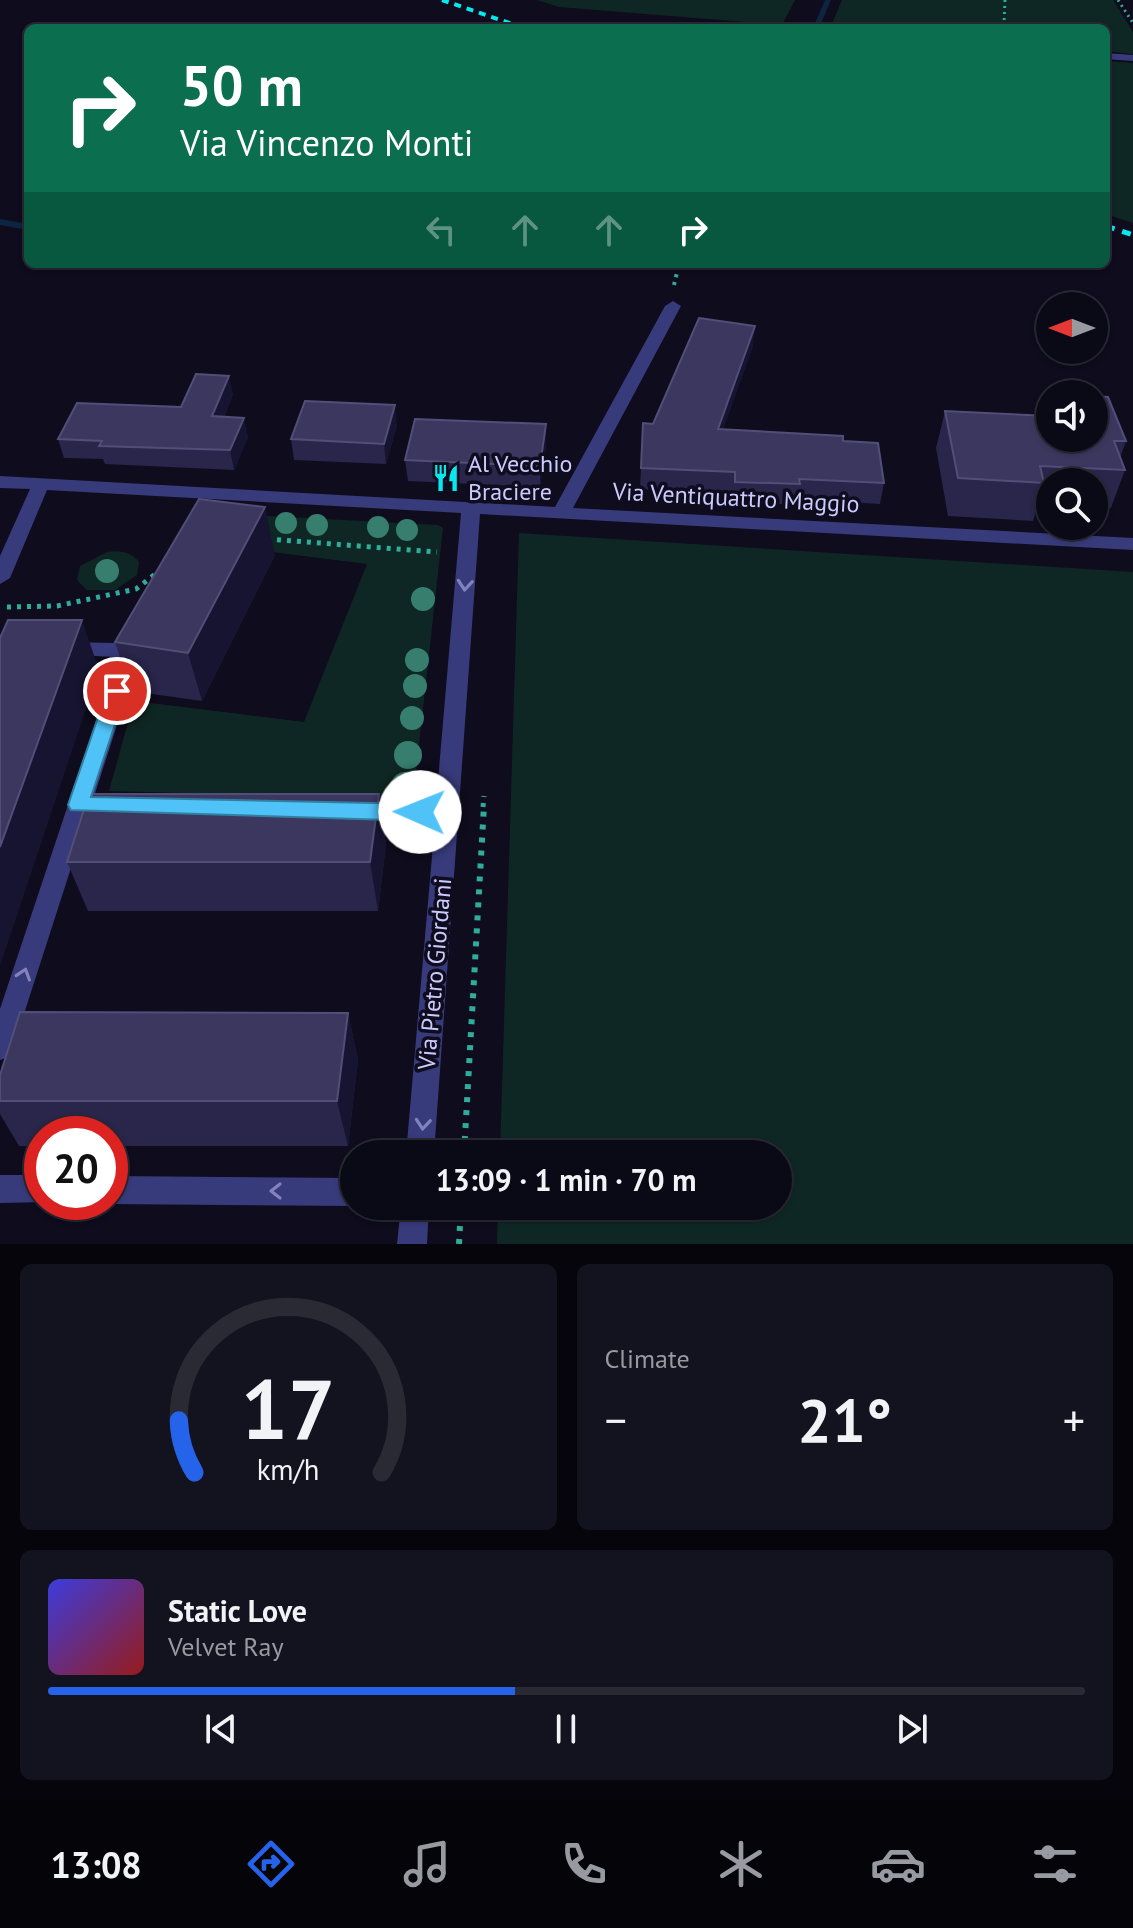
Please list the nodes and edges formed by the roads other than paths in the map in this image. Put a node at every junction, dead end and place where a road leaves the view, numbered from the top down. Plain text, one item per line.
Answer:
1 (1110, 56) edge
2 (1133, 58) edge
3 (673, 306) dead end
4 (0, 482) edge
5 (41, 484) junction
6 (471, 508) junction
7 (561, 513) junction
8 (10, 535) edge
9 (1133, 544) edge
10 (0, 578) edge
11 (45, 649) edge
12 (78, 805) junction
13 (110, 805) edge
14 (327, 810) edge
15 (447, 813) junction
16 (0, 1048) edge
17 (421, 1140) edge
18 (0, 1189) edge
19 (24, 1189) edge
20 (128, 1190) edge
21 (340, 1192) edge
22 (414, 1220) edge
23 (412, 1244) edge

1 - 2 street
3 - 7 street
4 - 5 street, Via Ventiquattro Maggio
5 - 6 street, Via Ventiquattro Maggio
5 - 8 street
6 - 7 street, Via Ventiquattro Maggio
6 -> 15 street, Via Pietro Giordani
7 - 9 street, Via Ventiquattro Maggio
8 - 10 street
11 - 12 street
12 - 13 street
16 -> 12 street
14 - 15 street
15 -> 17 street, Via Pietro Giordani
18 - 19 street
21 -> 20 street
22 - 23 street

